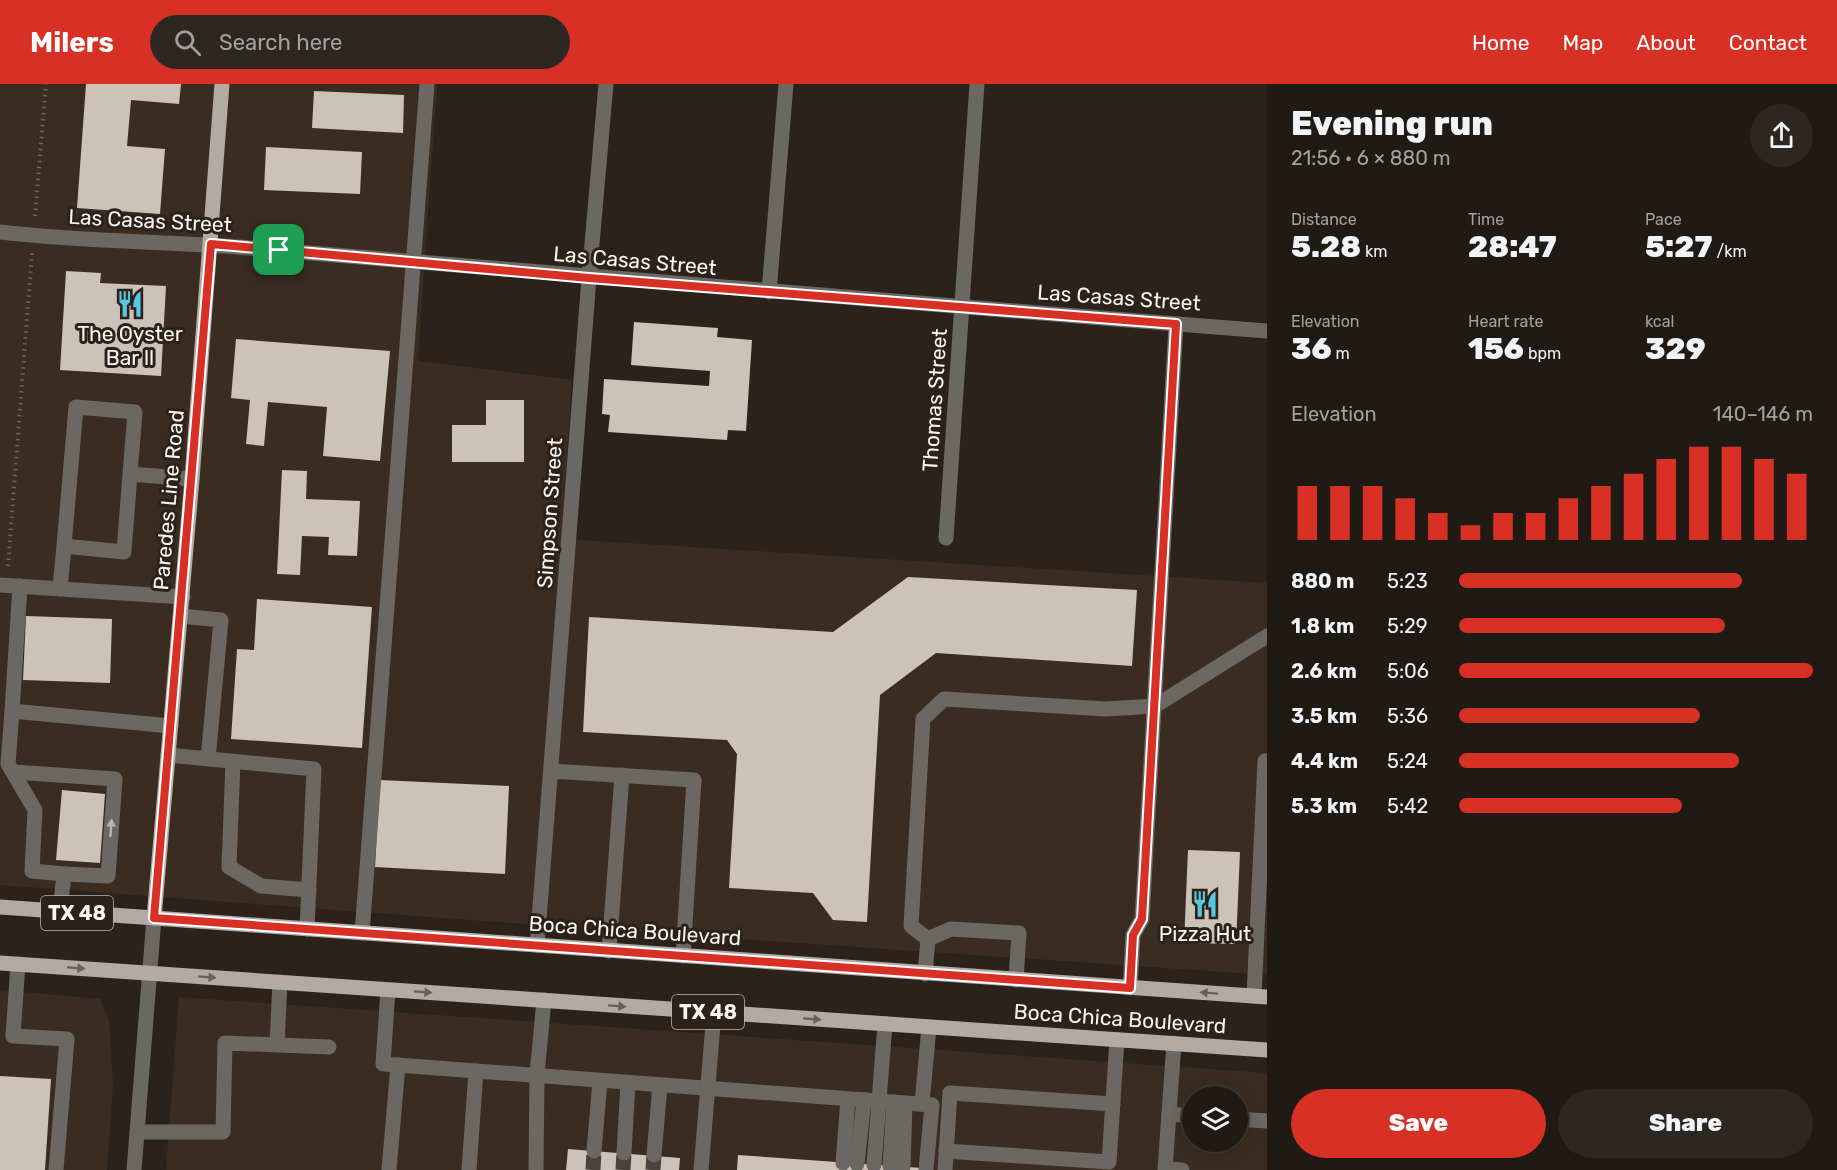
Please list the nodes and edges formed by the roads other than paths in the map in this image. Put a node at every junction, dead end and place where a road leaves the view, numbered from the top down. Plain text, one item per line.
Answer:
1 (222, 84) edge
2 (427, 84) edge
3 (606, 84) edge
4 (786, 84) edge
5 (977, 84) edge
6 (0, 232) edge
7 (211, 244) junction
8 (414, 262) junction
9 (589, 278) junction
10 (769, 292) junction
11 (963, 308) junction
12 (1176, 324) junction
13 (1267, 331) edge
14 (130, 474) junction
15 (192, 479) junction
16 (946, 538) dead end
17 (64, 546) junction
18 (0, 585) edge
19 (20, 586) junction
20 (60, 589) junction
21 (183, 597) junction
22 (181, 616) junction
23 (1267, 636) edge
24 (1155, 706) junction
25 (12, 711) junction
26 (171, 726) junction
27 (168, 755) junction
28 (208, 759) junction
29 (233, 761) junction
30 (1267, 761) edge
31 (551, 771) junction
32 (14, 772) junction
33 (622, 775) junction
34 (64, 874) junction
35 (309, 890) junction
36 (0, 907) edge
37 (60, 911) junction
38 (154, 918) junction
39 (307, 929) junction
40 (362, 933) junction
41 (928, 939) junction
42 (537, 945) junction
43 (609, 951) junction
44 (683, 956) junction
45 (0, 963) edge
46 (18, 964) junction
47 (149, 973) junction
48 (925, 974) junction
49 (1016, 980) junction
50 (280, 982) junction
51 (1130, 988) junction
52 (388, 990) junction
53 (1261, 996) edge
54 (544, 1000) junction
55 (714, 1012) junction
56 (885, 1024) junction
57 (929, 1027) junction
58 (1117, 1040) junction
59 (1174, 1043) junction
60 (277, 1045) junction
61 (329, 1047) dead end
62 (1264, 1048) edge
63 (398, 1065) junction
64 (476, 1071) junction
65 (537, 1075) junction
66 (600, 1081) junction
67 (628, 1083) junction
68 (660, 1085) junction
69 (707, 1089) junction
70 (878, 1101) junction
71 (922, 1104) junction
72 (1113, 1104) junction
73 (1169, 1114) junction
74 (1182, 1115) edge
75 (1248, 1120) edge
76 (1267, 1121) edge
77 (137, 1132) junction
78 (594, 1151) tunnel mouth
79 (946, 1151) junction
80 (624, 1153) tunnel mouth
81 (654, 1155) tunnel mouth
82 (850, 1164) dead end
83 (874, 1165) dead end
84 (897, 1167) dead end
85 (56, 1170) edge
86 (134, 1170) edge
87 (389, 1170) edge
88 (469, 1170) edge
89 (536, 1170) edge
90 (701, 1170) edge
91 (926, 1170) edge
92 (945, 1170) edge
93 (1182, 1170) edge

1 - 7 main road, Paredes Line Road
2 - 8 street
3 - 9 street, Simpson Street
4 - 10 street
5 - 11 street, Thomas Street
6 - 7 street, Las Casas Street
7 - 8 street, Las Casas Street
7 - 15 main road, Paredes Line Road
8 - 9 street, Las Casas Street
8 - 40 street
9 - 10 street, Las Casas Street
9 - 31 street, Simpson Street
10 - 11 street, Las Casas Street
11 - 12 street, Las Casas Street
11 - 16 street, Thomas Street
12 - 13 street, Las Casas Street
12 - 24 street
14 - 15 street
14 - 17 street
14 - 17 street
15 - 21 main road, Paredes Line Road
17 - 20 street
18 - 19 street
19 - 20 street
19 - 25 street
20 - 21 street
21 - 22 main road, Paredes Line Road
22 - 26 main road, Paredes Line Road
22 - 28 street
23 - 24 street
24 - 41 street
24 - 51 street
25 - 26 street
25 - 32 street
26 - 27 main road, Paredes Line Road
27 - 28 street
27 - 38 main road, Paredes Line Road
28 - 29 street
29 - 35 street
29 - 35 street
30 - 53 street
31 - 33 street
31 - 42 street, Simpson Street
32 - 34 street
34 -> 32 street
33 - 43 street
33 - 44 street
34 - 37 street
35 - 39 street
36 - 37 main road, Boca Chica Boulevard / TX 48
37 - 38 main road, Boca Chica Boulevard / TX 48
38 - 39 main road, Boca Chica Boulevard / TX 48
38 - 47 street
39 - 40 main road, Boca Chica Boulevard / TX 48
40 - 42 main road, Boca Chica Boulevard / TX 48
41 - 48 street
41 - 49 street
42 - 43 main road, Boca Chica Boulevard / TX 48
43 - 44 main road, Boca Chica Boulevard / TX 48
44 - 48 main road, Boca Chica Boulevard / TX 48
45 - 46 main road, Boca Chica Boulevard / TX 48
46 -> 47 main road, Boca Chica Boulevard / TX 48
46 - 85 street
47 -> 50 main road, Boca Chica Boulevard / TX 48
47 - 77 street
48 - 49 main road, Boca Chica Boulevard / TX 48
49 - 51 main road, Boca Chica Boulevard / TX 48
50 - 52 main road, Boca Chica Boulevard / TX 48
50 - 60 street
53 -> 51 main road, Boca Chica Boulevard / TX 48
52 -> 54 main road, Boca Chica Boulevard / TX 48
52 - 63 street
54 -> 55 main road, Boca Chica Boulevard / TX 48
54 - 65 street
55 -> 56 main road, Boca Chica Boulevard / TX 48
55 - 69 street
56 - 57 main road, Boca Chica Boulevard / TX 48
56 - 70 street
57 - 58 main road, Boca Chica Boulevard / TX 48
57 - 71 street
58 - 59 main road, Boca Chica Boulevard / TX 48
58 - 72 street
59 - 62 main road, Boca Chica Boulevard / TX 48
59 - 73 street
60 - 61 street
60 - 77 street
63 - 64 street
63 - 87 street
64 - 65 street
64 - 88 street
65 - 66 street
65 - 89 street
66 - 67 street
66 - 78 street
67 - 68 street
67 - 80 street
68 - 69 street
68 - 81 street
69 - 70 street
69 - 90 street
70 - 71 street
70 - 82 street
70 - 83 street
70 - 84 street
71 - 91 street
72 - 79 street
72 - 79 street
73 - 74 street
73 - 93 street
75 - 76 street
77 - 86 street
79 - 92 street

